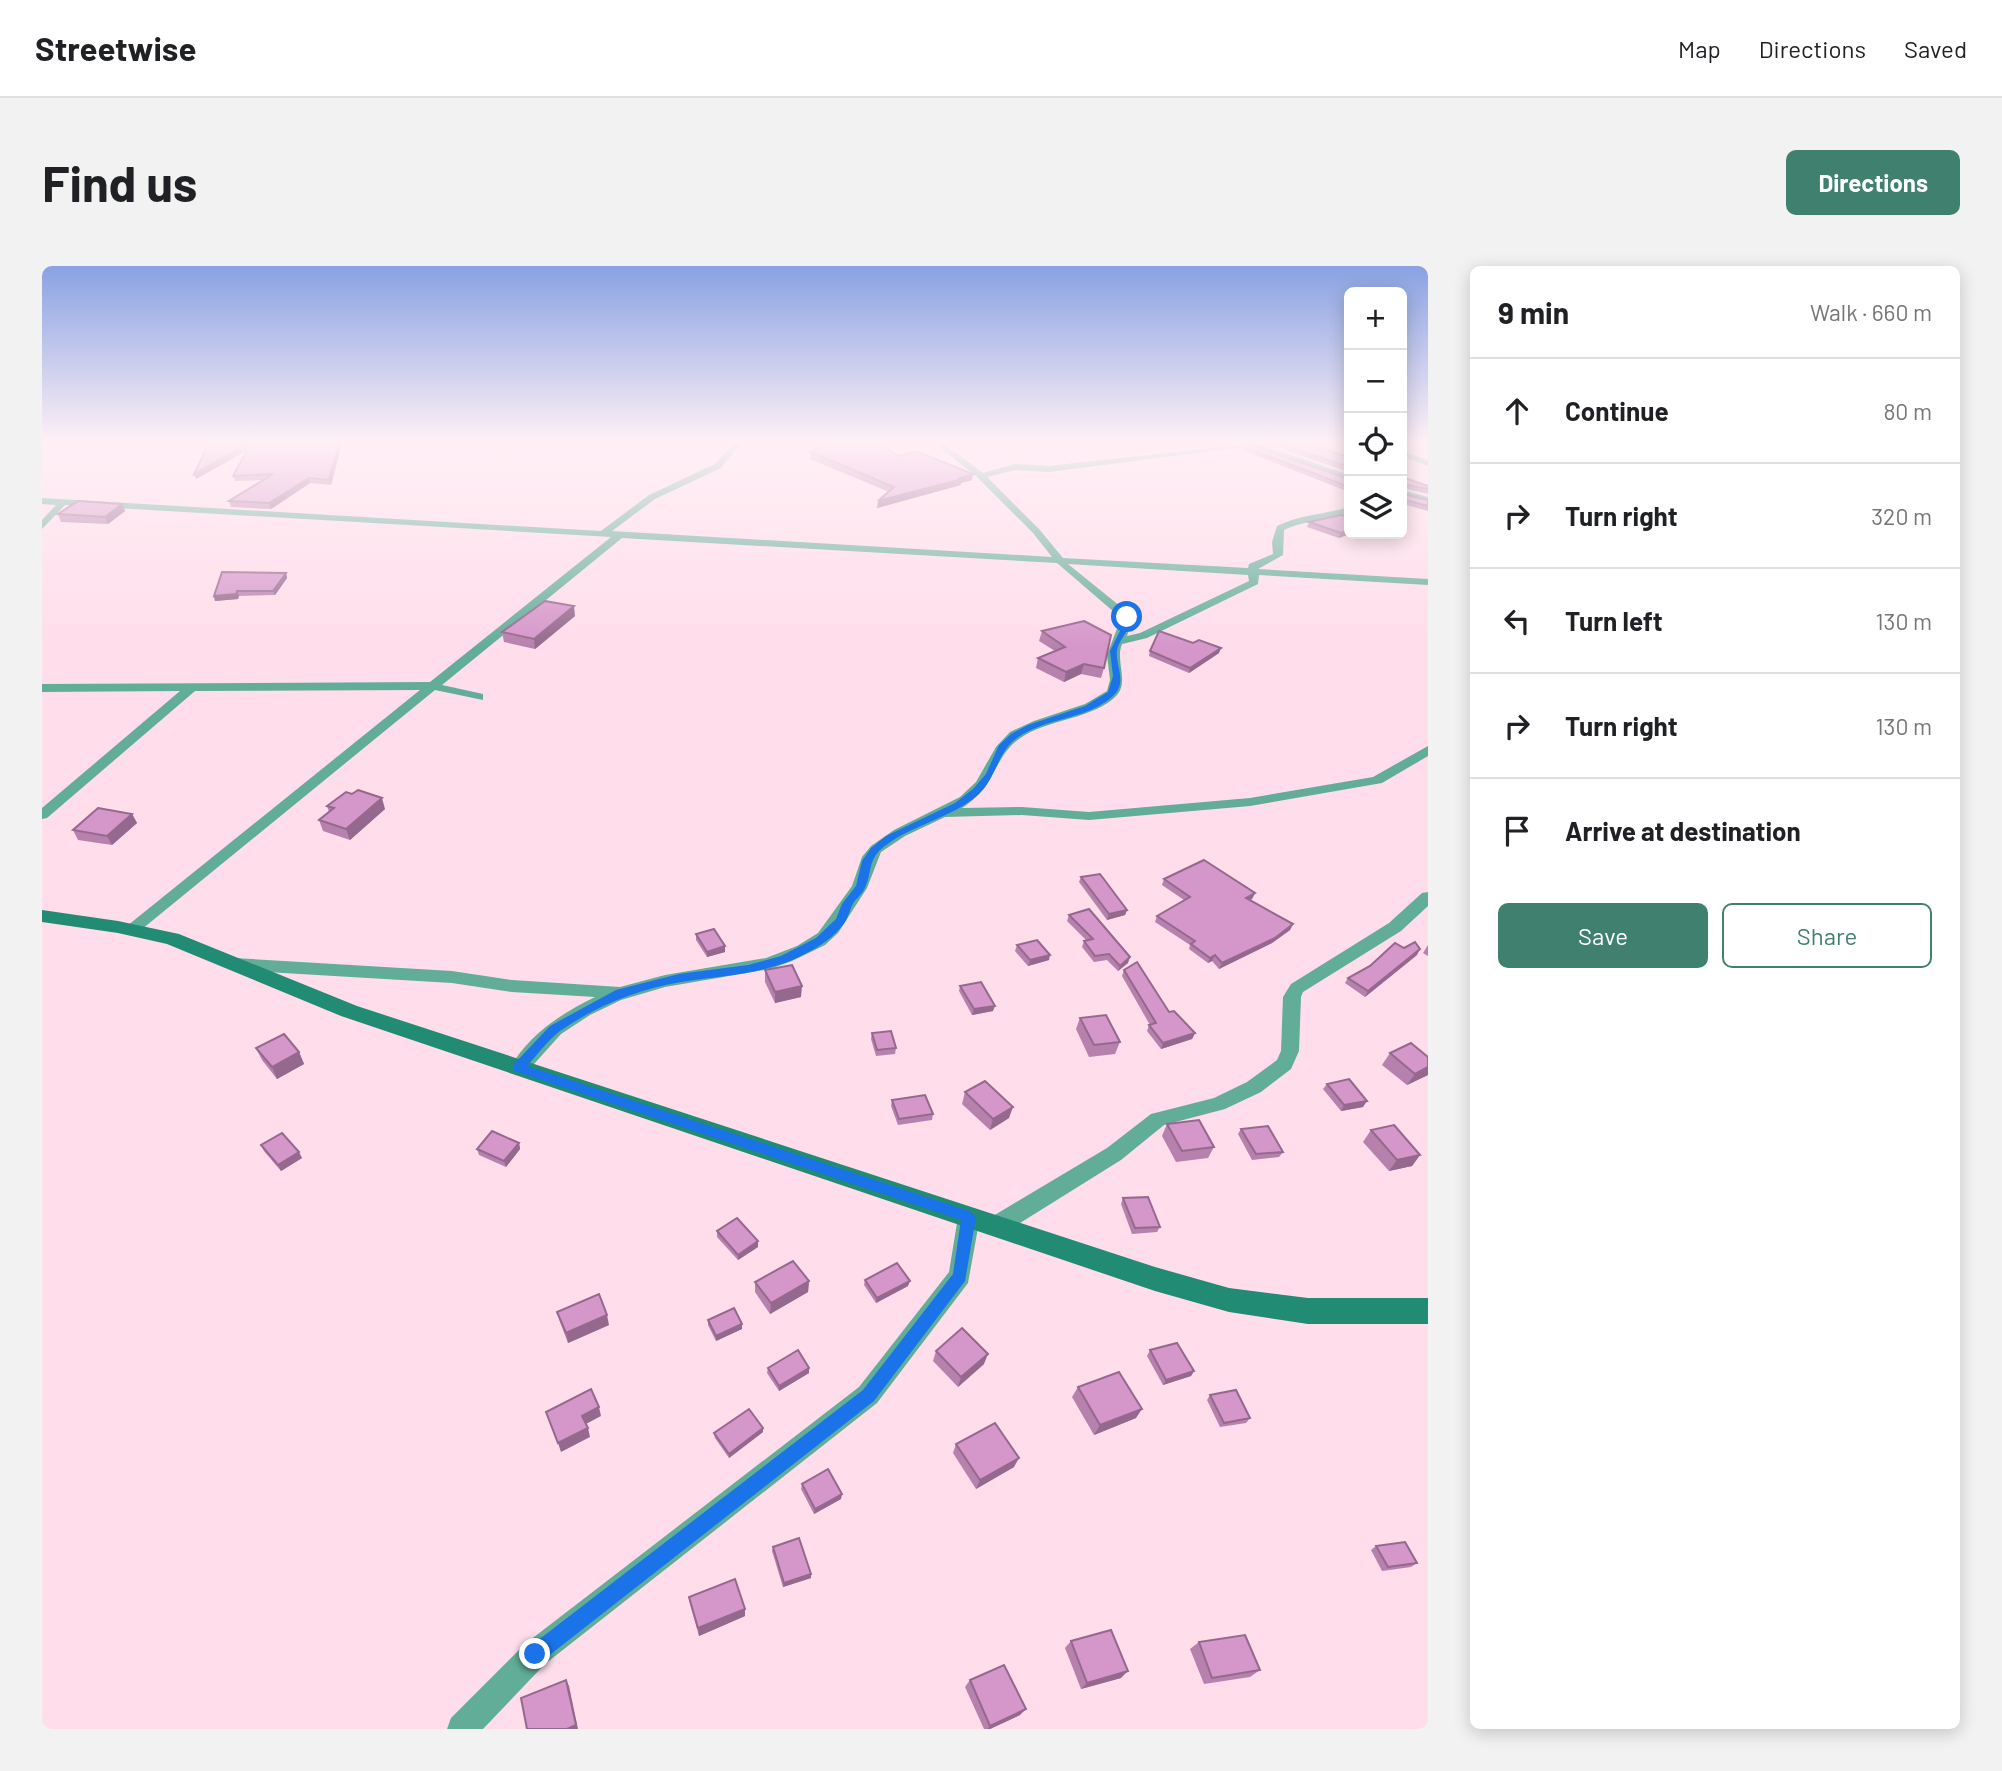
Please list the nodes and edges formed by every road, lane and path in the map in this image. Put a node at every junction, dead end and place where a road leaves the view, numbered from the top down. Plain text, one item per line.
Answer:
1 (55, 511) edge
2 (219, 511) edge
3 (633, 511) edge
4 (1016, 511) edge
5 (1344, 512) edge
6 (42, 526) edge
7 (603, 534) junction
8 (620, 535) junction
9 (1060, 562) junction
10 (1253, 573) junction
11 (1428, 582) edge
12 (1118, 641) junction
13 (433, 686) junction
14 (192, 687) junction
15 (42, 688) edge
16 (479, 697) dead end
17 (1428, 750) edge
18 (942, 813) junction
19 (42, 815) edge
20 (1428, 897) edge
21 (42, 916) edge
22 (130, 930) junction
23 (235, 964) junction
24 (620, 992) junction
25 (519, 1068) junction
26 (969, 1217) junction
27 (996, 1226) junction
28 (1428, 1311) edge
29 (462, 1729) edge

1 - 6 street
2 - 7 street
3 - 7 street
4 - 9 street
5 - 10 street
7 - 8 street
8 - 9 street
8 - 13 street
9 - 10 street
9 - 12 street
10 - 11 street
10 - 12 street
12 - 18 street
13 - 14 street
13 - 16 street
13 - 22 street
14 - 15 street
14 - 19 street
17 - 18 street
18 - 24 street
20 - 27 street
21 - 22 street
22 - 23 street
23 - 24 street
23 - 25 street
24 - 25 street
25 - 26 street
26 - 27 street
26 - 29 street
27 - 28 street

